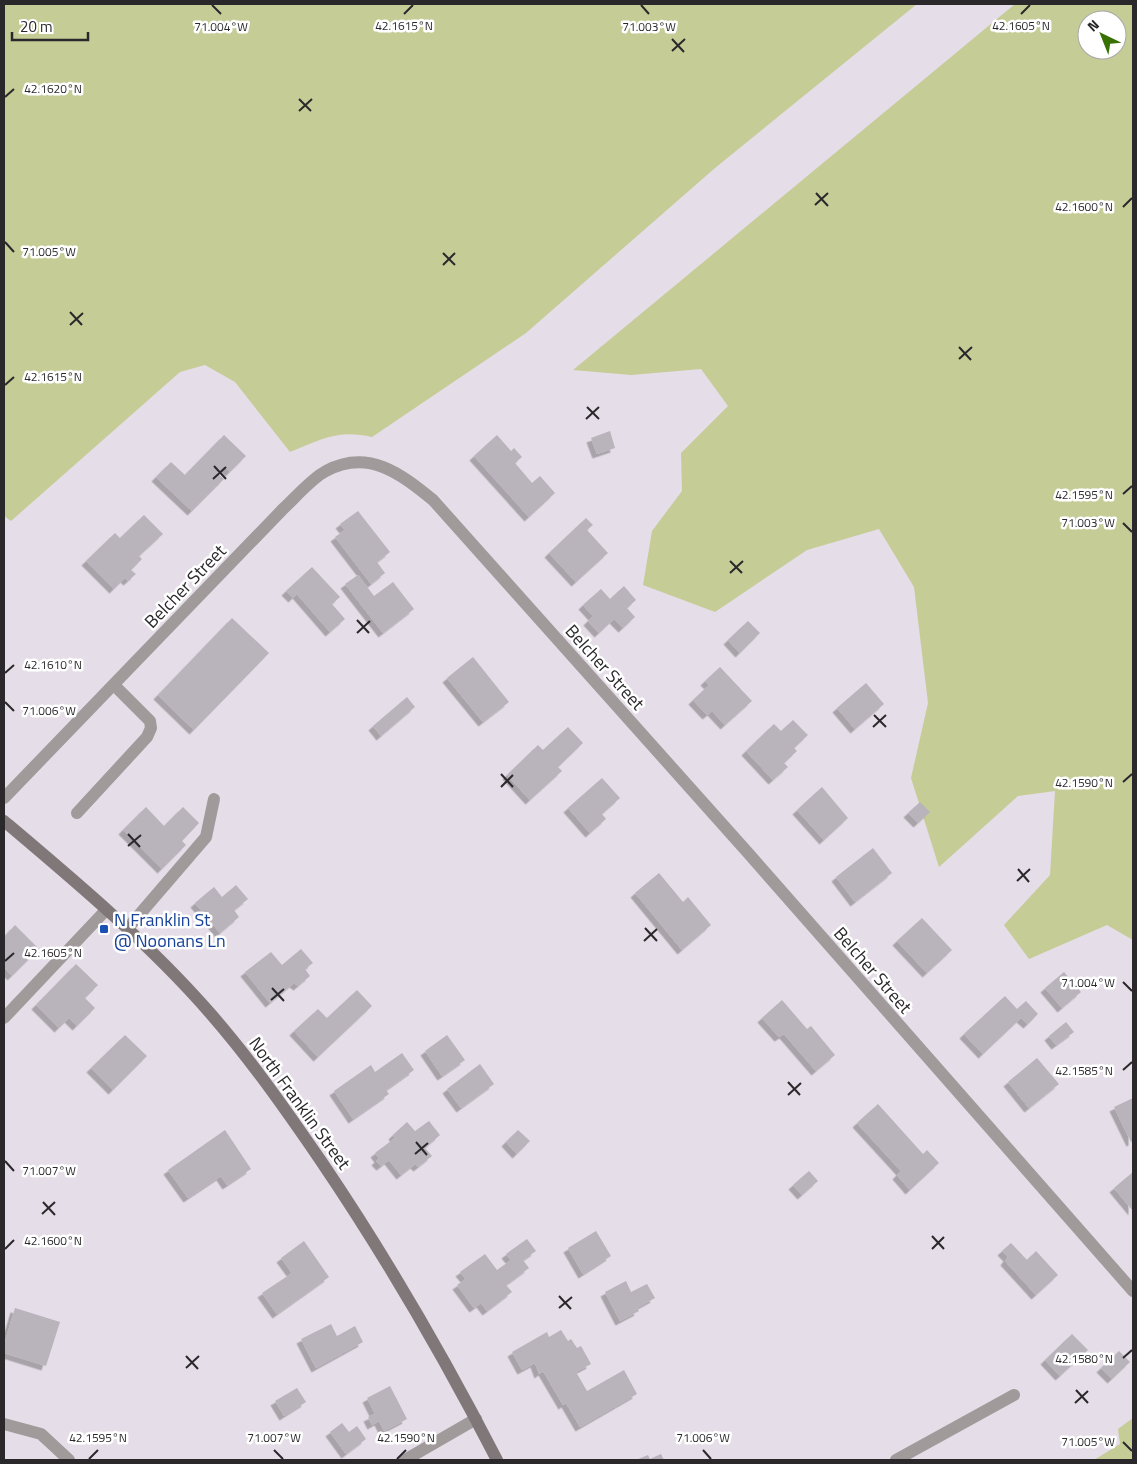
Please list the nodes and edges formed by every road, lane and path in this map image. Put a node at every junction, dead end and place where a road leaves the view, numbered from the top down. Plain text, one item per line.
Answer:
1 (114, 685) junction
2 (4, 798) edge
3 (214, 799) dead end
4 (77, 813) dead end
5 (4, 821) edge
6 (106, 910) junction
7 (127, 929) junction
8 (4, 1018) edge
9 (1133, 1291) edge
10 (1014, 1395) dead end
11 (476, 1419) junction
12 (4, 1424) edge
13 (69, 1460) edge
14 (406, 1460) edge
15 (497, 1460) edge
16 (896, 1460) edge

1 - 2 street, Belcher Street
1 - 4 street
1 - 9 street, Belcher Street
3 - 7 street
5 - 6 main road, North Franklin Street
6 - 7 main road, North Franklin Street
6 - 8 street
7 - 11 main road, North Franklin Street
10 - 16 street
11 - 14 street
11 - 15 main road, North Franklin Street
12 - 13 street

